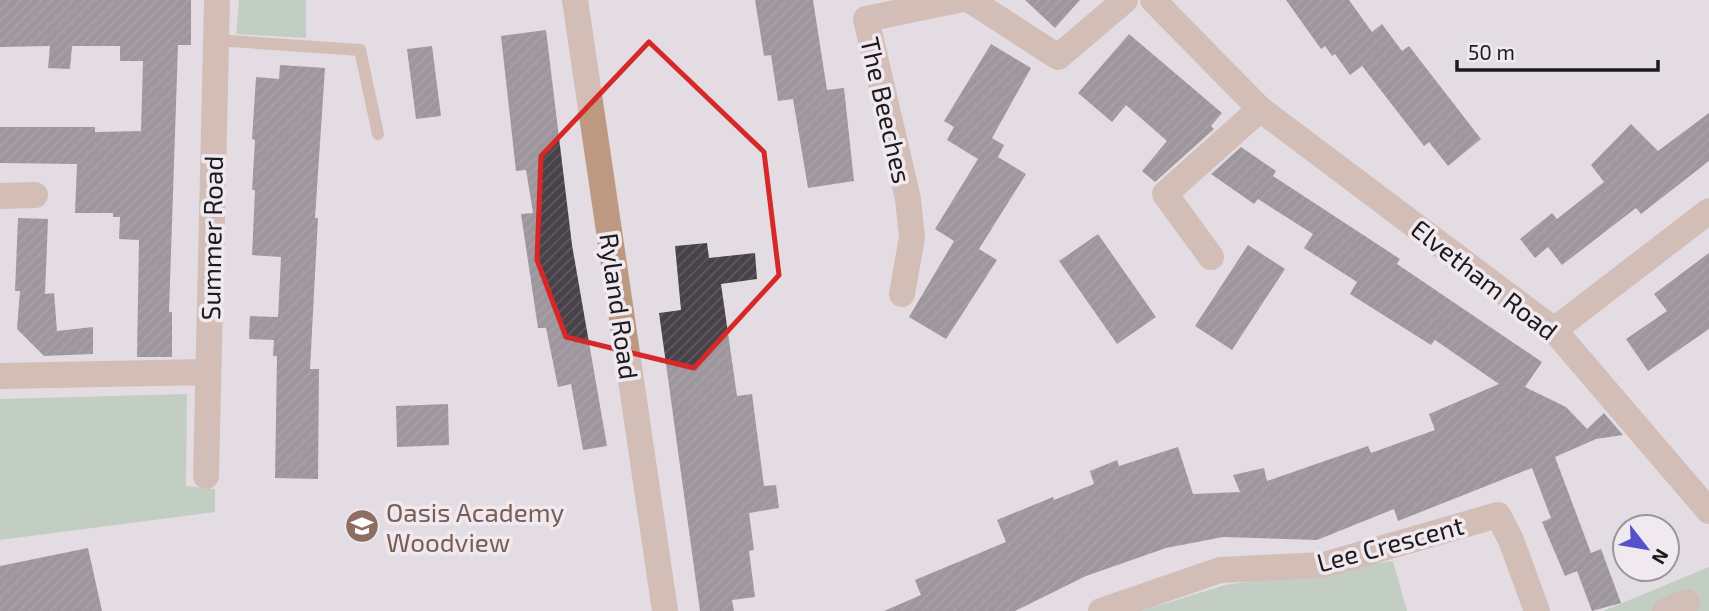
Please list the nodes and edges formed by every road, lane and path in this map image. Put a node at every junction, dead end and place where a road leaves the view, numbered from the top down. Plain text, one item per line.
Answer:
1 (217, 0) edge
2 (575, 0) edge
3 (958, 0) edge
4 (970, 0) edge
5 (1125, 0) edge
6 (1153, 0) edge
7 (215, 40) junction
8 (1260, 109) junction
9 (378, 134) dead end
10 (34, 195) dead end
11 (0, 197) edge
12 (1709, 211) edge
13 (1211, 257) dead end
14 (902, 294) dead end
15 (1554, 330) junction
16 (208, 372) junction
17 (0, 376) edge
18 (206, 476) dead end
19 (1709, 511) edge
20 (665, 611) edge
21 (1101, 611) edge
22 (1537, 611) edge

1 - 7 street, Summer Road
2 - 20 street, Ryland Road
3 - 14 street, The Beeches
4 - 5 street
6 - 8 street, Elvetham Road
7 - 9 lane
7 - 16 street, Summer Road
8 - 13 street
8 - 15 street, Elvetham Road
10 - 11 street
12 - 15 street
15 - 19 street, Elvetham Road
16 - 17 street
16 - 18 street, Summer Road
21 - 22 street, Lee Crescent

